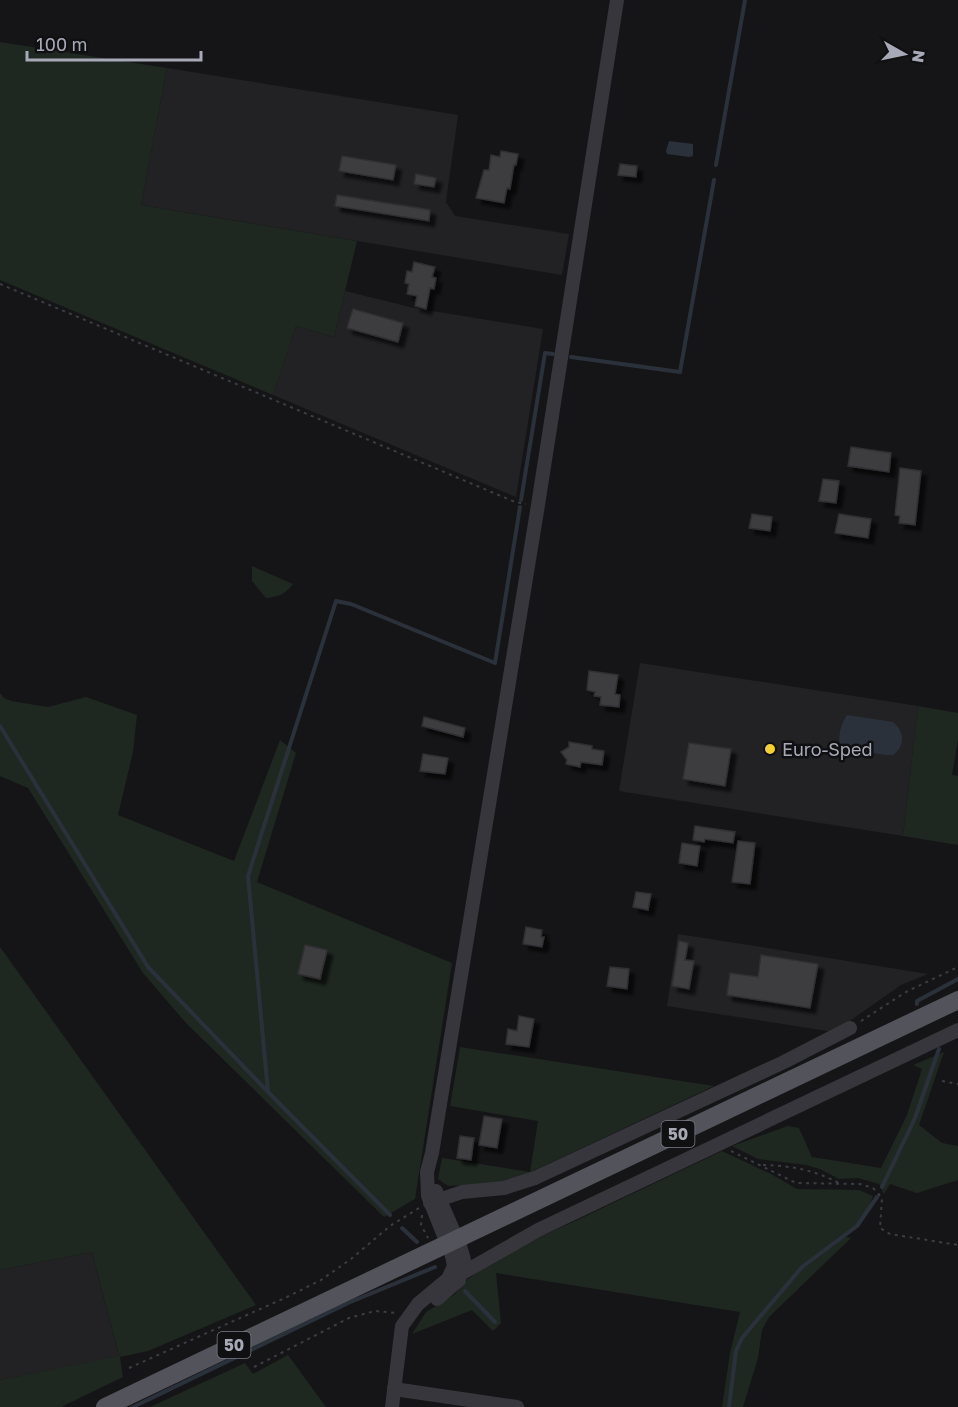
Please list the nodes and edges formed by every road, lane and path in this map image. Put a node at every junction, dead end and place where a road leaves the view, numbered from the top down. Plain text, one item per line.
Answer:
1 (617, 0) edge
2 (0, 284) edge
3 (538, 506) junction
4 (958, 967) edge
5 (958, 1000) edge
6 (850, 1028) joint
7 (958, 1030) edge
8 (942, 1081) dead end
9 (958, 1084) edge
10 (718, 1144) junction
11 (760, 1165) junction
12 (842, 1184) junction
13 (430, 1203) junction
14 (445, 1242) junction
15 (958, 1245) edge
16 (457, 1272) junction
17 (408, 1315) junction
18 (398, 1366) junction
19 (254, 1367) dead end
20 (129, 1368) dead end
21 (394, 1389) junction
22 (105, 1407) edge
23 (392, 1407) edge
24 (517, 1407) edge

1 - 3 street
2 - 3 path
3 - 13 street
4 - 6 path
5 - 14 main road, 50
6 - 13 street
7 - 10 street
8 - 9 path
10 - 11 path
10 - 16 street
11 - 12 path
11 - 12 path
12 - 15 path
13 - 14 street
13 - 14 path
13 - 20 path
14 - 16 street
14 - 22 main road, 50
16 - 17 street
16 - 18 street
17 - 18 street
17 - 19 path
18 - 21 street
21 - 23 street
21 - 24 street

